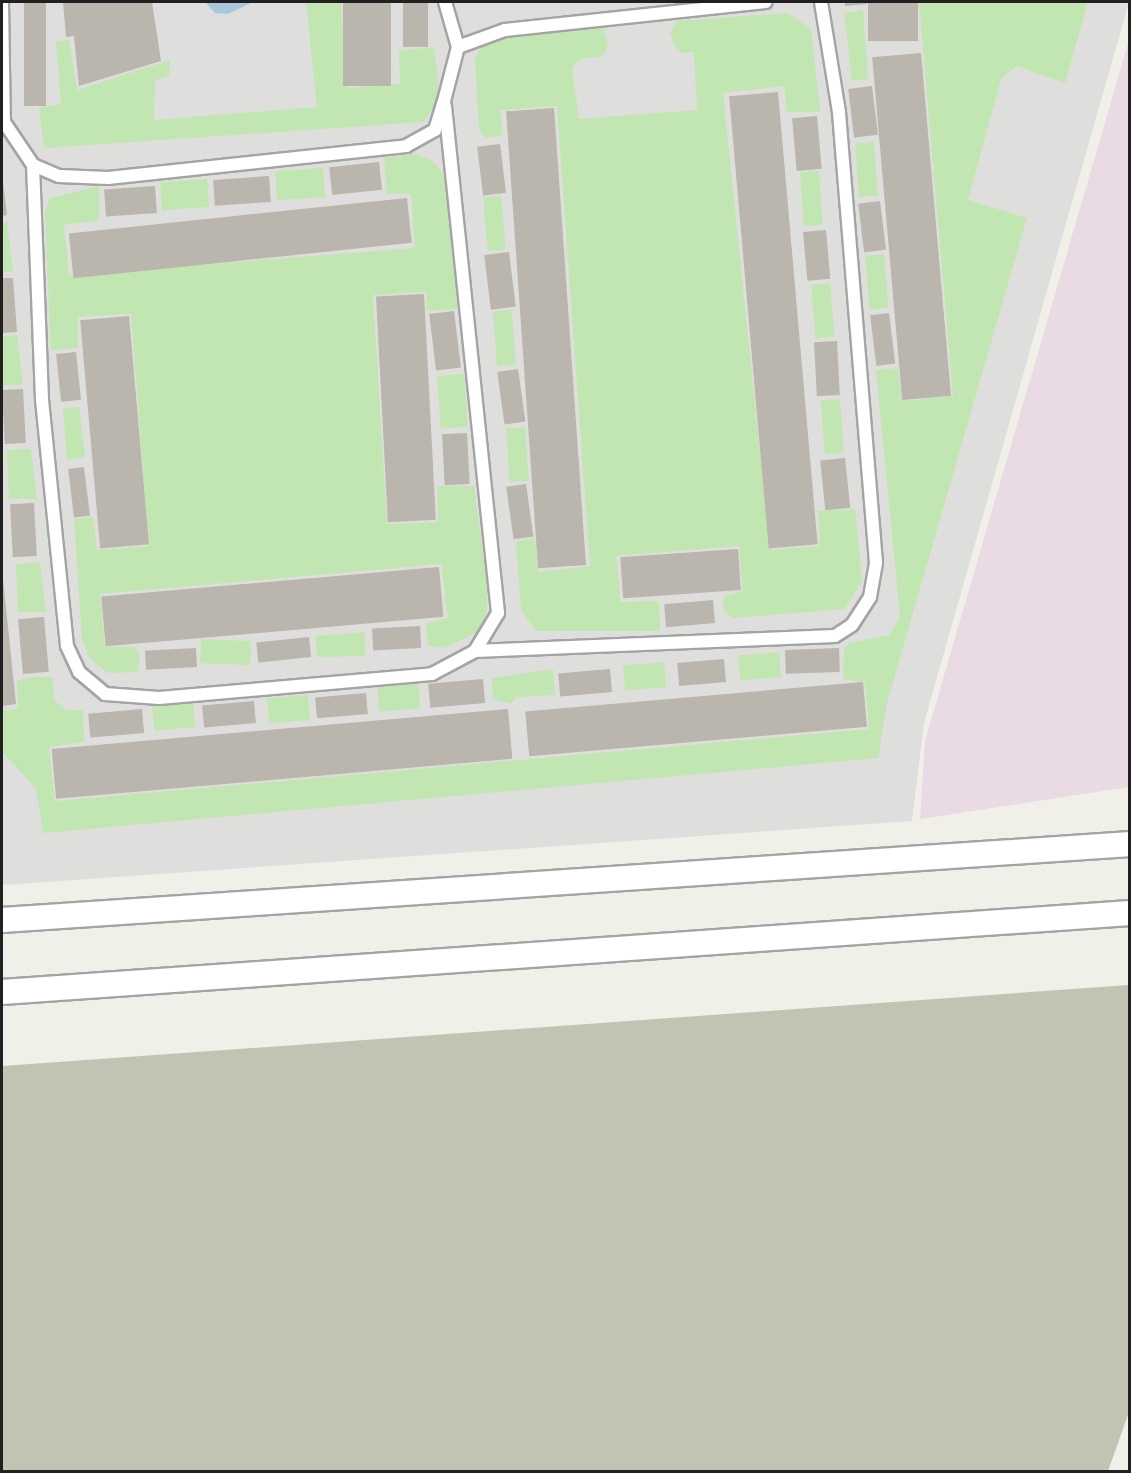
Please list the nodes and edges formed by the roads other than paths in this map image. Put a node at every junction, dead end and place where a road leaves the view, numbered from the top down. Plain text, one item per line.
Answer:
1 (2, 2) edge
2 (446, 2) edge
3 (766, 2) edge
4 (821, 2) edge
5 (458, 46) junction
6 (444, 101) junction
7 (3, 121) edge
8 (33, 165) junction
9 (475, 651) junction
10 (1130, 844) edge
11 (1130, 913) edge
12 (2, 920) edge
13 (2, 992) edge

1 - 7 lane
2 - 5 lane
3 - 5 lane
4 - 9 lane
5 - 6 lane
6 - 8 lane
6 - 9 lane
7 - 8 lane
8 - 9 lane
10 - 12 street
11 - 13 street

